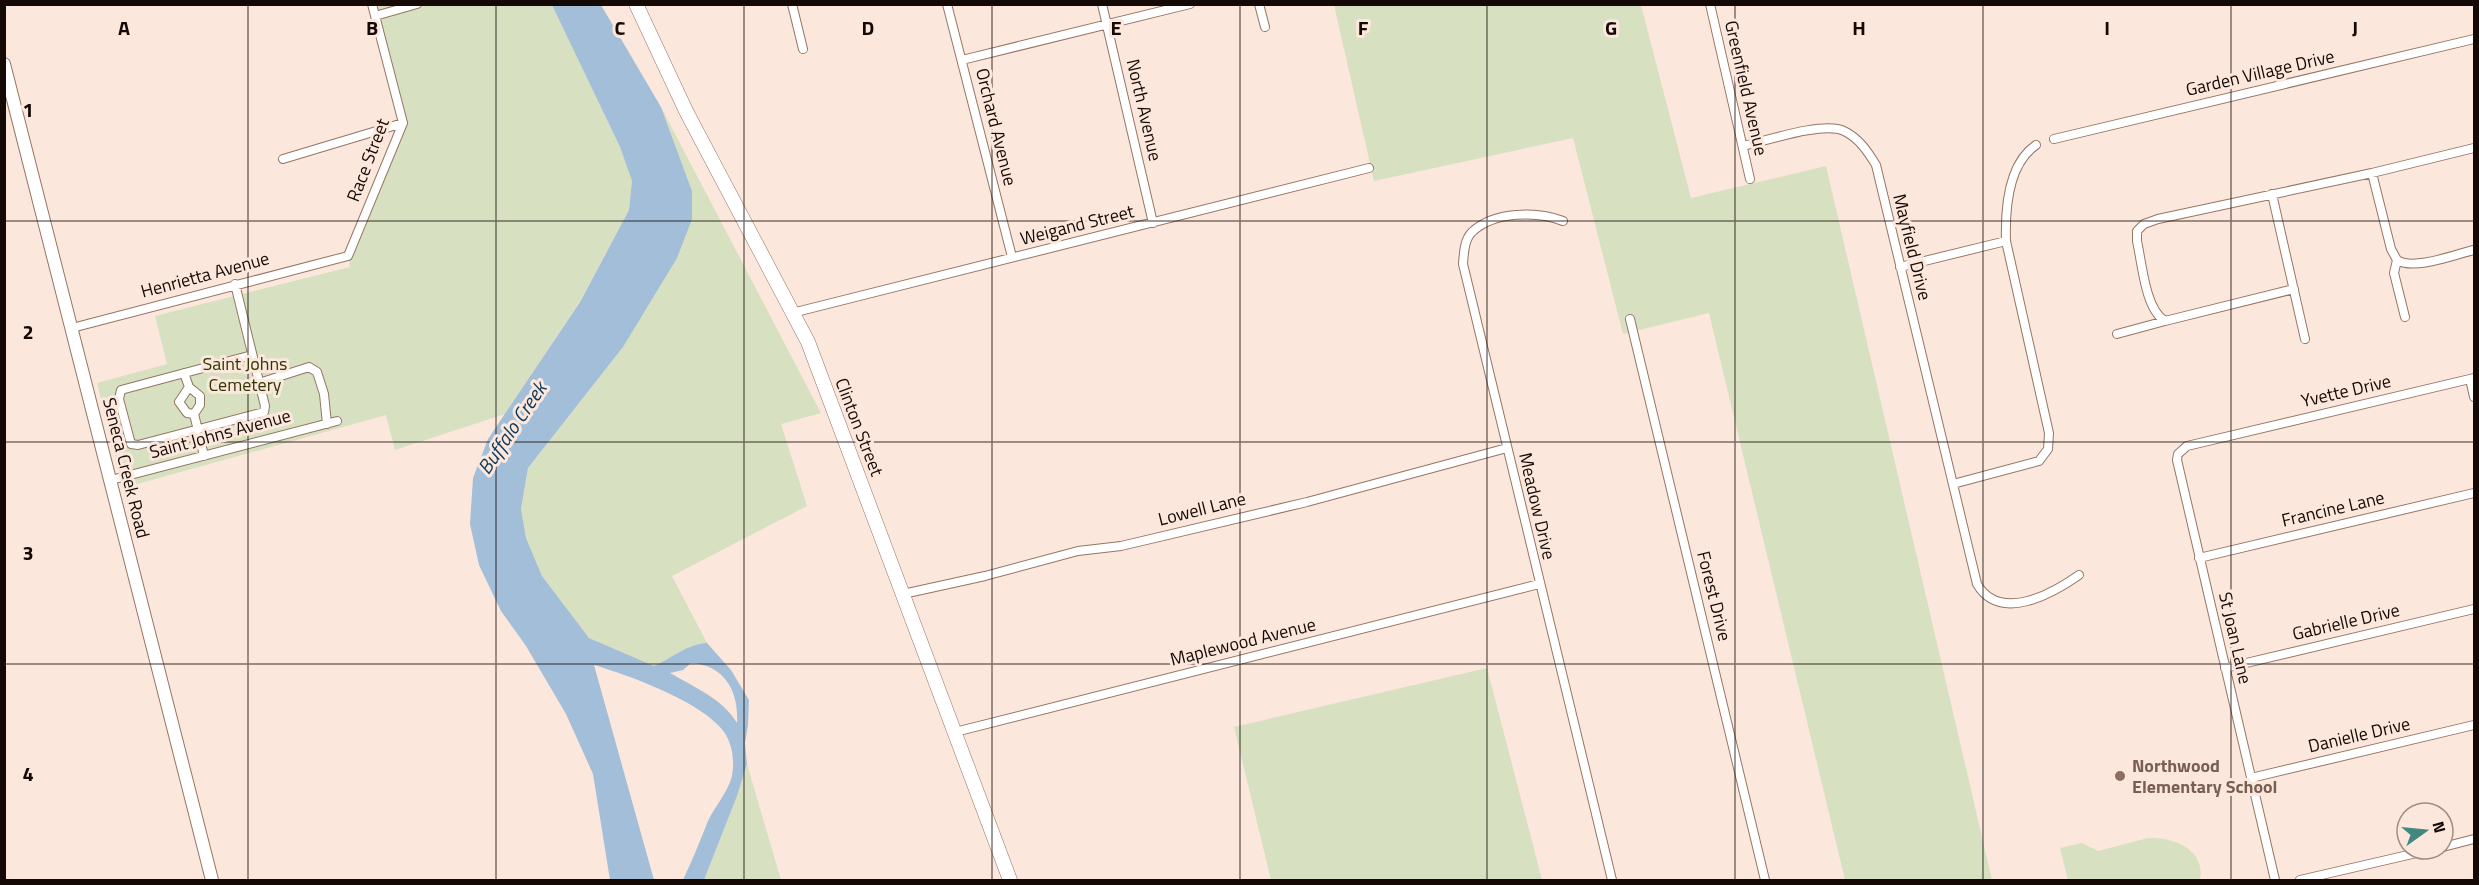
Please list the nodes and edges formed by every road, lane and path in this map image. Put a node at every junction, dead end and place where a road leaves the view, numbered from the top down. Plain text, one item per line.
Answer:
1 (372, 4) edge
2 (417, 4) edge
3 (636, 4) edge
4 (792, 4) edge
5 (947, 4) edge
6 (1102, 4) edge
7 (1190, 4) edge
8 (1259, 4) edge
9 (1710, 4) edge
10 (375, 16) junction
11 (1107, 25) junction
12 (1265, 27) dead end
13 (2475, 39) edge
14 (803, 49) dead end
15 (963, 60) junction
16 (4, 64) edge
17 (403, 123) junction
18 (2054, 139) dead end
19 (2036, 145) dead end
20 (1743, 146) junction
21 (2475, 148) edge
22 (283, 159) dead end
23 (1369, 168) dead end
24 (2372, 173) junction
25 (1750, 179) dead end
26 (2272, 194) junction
27 (1563, 221) dead end
28 (1153, 223) junction
29 (2006, 241) junction
30 (2475, 250) edge
31 (348, 256) joint
32 (1012, 257) junction
33 (2397, 260) junction
34 (1900, 267) junction
35 (235, 284) junction
36 (2294, 289) junction
37 (792, 313) junction
38 (2405, 317) dead end
39 (1630, 319) dead end
40 (2165, 321) junction
41 (72, 328) junction
42 (2117, 334) dead end
43 (2305, 339) dead end
44 (252, 355) junction
45 (184, 373) junction
46 (2472, 378) edge
47 (259, 383) junction
48 (189, 387) junction
49 (2475, 397) edge
50 (194, 414) junction
51 (337, 421) dead end
52 (327, 424) junction
53 (198, 429) junction
54 (2225, 437) joint
55 (1507, 448) junction
56 (204, 456) junction
57 (111, 480) junction
58 (1953, 484) junction
59 (2475, 493) edge
60 (2199, 558) junction
61 (2079, 575) dead end
62 (1539, 584) junction
63 (903, 594) junction
64 (2475, 609) edge
65 (2225, 668) junction
66 (2475, 725) edge
67 (955, 732) junction
68 (2251, 778) junction
69 (2475, 839) edge
70 (2455, 844) edge
71 (2395, 858) edge
72 (212, 880) edge
73 (1010, 880) edge
74 (1612, 880) edge
75 (1765, 880) edge
76 (2275, 880) edge
77 (2300, 880) edge

1 - 10 street, Race Street
2 - 10 street
3 - 37 main road, Clinton Street
4 - 14 street
5 - 15 street, Orchard Avenue
6 - 11 street, North Avenue
7 - 11 street
8 - 12 street
9 - 20 street, Greenfield Avenue
10 - 17 street, Race Street
11 - 15 street
11 - 28 street, North Avenue
13 - 18 street, Garden Village Drive
15 - 32 street, Orchard Avenue
16 - 41 street, Seneca Creek Road
17 - 22 street
17 - 31 street, Race Street
19 - 29 street
20 - 25 street, Greenfield Avenue
20 - 34 street, Mayfield Drive
21 - 24 street
23 - 28 street, Weigand Street
24 - 26 street
24 - 33 street
26 - 36 street
26 - 40 street
27 - 55 street, Meadow Drive
28 - 32 street, Weigand Street
29 - 34 street
29 - 58 street
30 - 33 street
31 - 35 street, Henrietta Avenue
32 - 37 street, Weigand Street
33 - 38 street
34 - 58 street, Mayfield Drive
35 - 41 street, Henrietta Avenue
35 - 44 street
36 - 40 street
36 - 43 street
37 - 63 main road, Clinton Street
39 - 75 street, Forest Drive
40 - 42 street
41 - 57 street, Seneca Creek Road
44 - 45 street
44 - 47 street
45 - 48 street
45 - 53 street
46 - 49 street
46 - 54 street, Yvette Drive
47 - 52 street
47 - 53 street
48 - 50 street
48 - 50 street
50 - 53 street
51 - 52 street, Saint Johns Avenue
52 - 56 street, Saint Johns Avenue
53 - 56 street
54 - 60 street, St Joan Lane
55 - 62 street, Meadow Drive
55 - 63 street, Lowell Lane
56 - 57 street, Saint Johns Avenue
57 - 72 street, Seneca Creek Road
58 - 61 street, Mayfield Drive
59 - 60 street, Francine Lane
60 - 65 street, St Joan Lane
62 - 67 street, Maplewood Avenue
62 - 74 street, Meadow Drive
63 - 67 main road, Clinton Street
64 - 65 street, Gabrielle Drive
65 - 68 street, St Joan Lane
66 - 68 street, Danielle Drive
67 - 73 main road, Clinton Street
68 - 76 street, St Joan Lane
69 - 70 street
71 - 77 street

